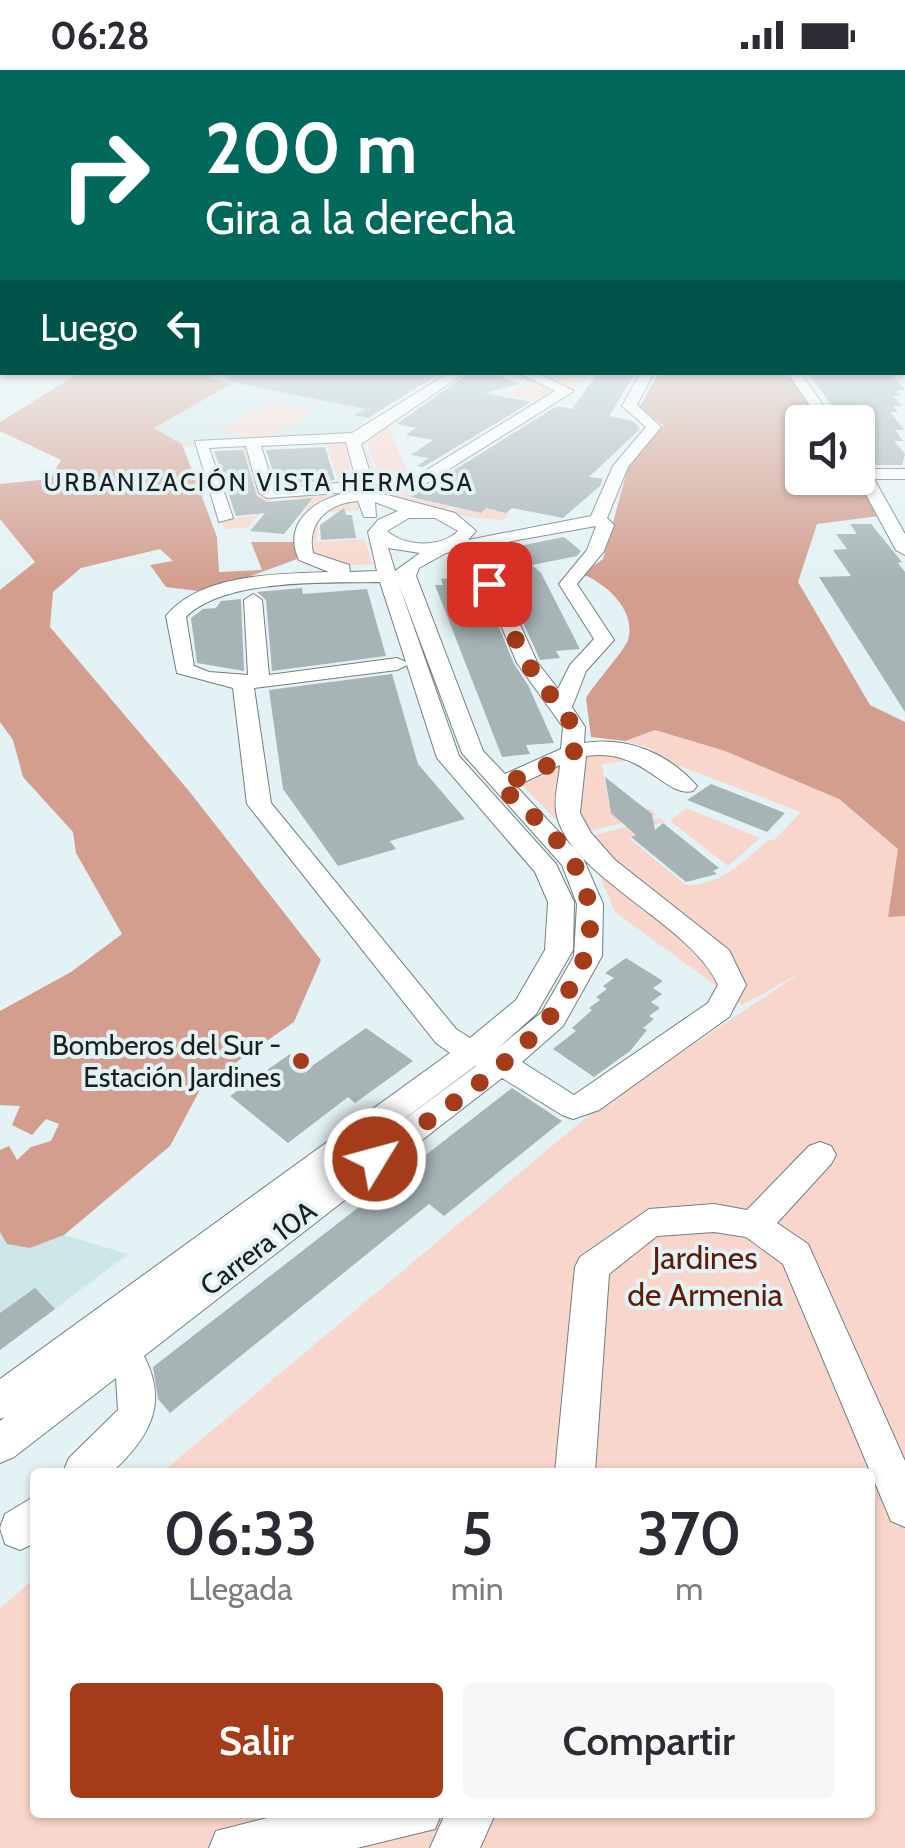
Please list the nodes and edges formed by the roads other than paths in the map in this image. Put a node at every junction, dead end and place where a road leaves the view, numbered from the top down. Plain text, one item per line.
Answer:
1 (390, 416) edge
2 (521, 416) edge
3 (641, 416) edge
4 (355, 438) junction
5 (253, 443) junction
6 (875, 471) edge
7 (905, 474) edge
8 (413, 485) dead end
9 (888, 486) dead end
10 (342, 493) junction
11 (875, 495) edge
12 (369, 496) junction
13 (902, 511) edge
14 (422, 513) junction
15 (225, 518) dead end
16 (598, 519) junction
17 (458, 520) junction
18 (380, 532) junction
19 (447, 547) junction
20 (905, 550) edge
21 (393, 573) junction
22 (491, 580) dead end
23 (254, 600) dead end
24 (397, 664) dead end
25 (251, 681) junction
26 (561, 706) junction
27 (574, 754) junction
28 (500, 786) junction
29 (686, 786) dead end
30 (471, 1053) junction
31 (502, 1063) junction
32 (820, 1155) dead end
33 (754, 1225) junction
34 (122, 1351) junction
35 (0, 1401) edge
36 (0, 1444) edge
37 (88, 1468) edge
38 (575, 1468) edge
39 (905, 1507) edge
40 (387, 1818) edge
41 (469, 1818) edge
42 (234, 1848) edge
43 (454, 1848) edge

1 - 4 street
2 - 8 street
3 - 16 street
4 - 5 street
4 - 12 street
5 - 10 street
5 - 15 street
6 - 7 street
9 - 13 street
10 - 12 street
10 - 21 street
11 - 20 street
12 - 14 street
12 - 18 street
14 - 17 street
14 - 18 street
16 - 17 street
16 - 19 street
16 - 26 street
17 - 19 street
18 - 19 street
18 - 21 street
19 - 21 street
21 - 25 street
21 - 28 street, Carrera 10A
21 - 30 street
22 - 26 street
23 - 25 street
24 - 25 street
25 - 30 street
26 - 27 street
27 - 28 street
27 - 29 street
27 - 31 street
28 - 31 street, Carrera 10A
30 - 31 street
30 - 35 street
31 - 34 street, Carrera 10A
32 - 33 street
33 - 38 street
33 - 39 street
34 - 36 street, Carrera 10A
34 - 37 street
40 - 42 street
41 - 43 street

